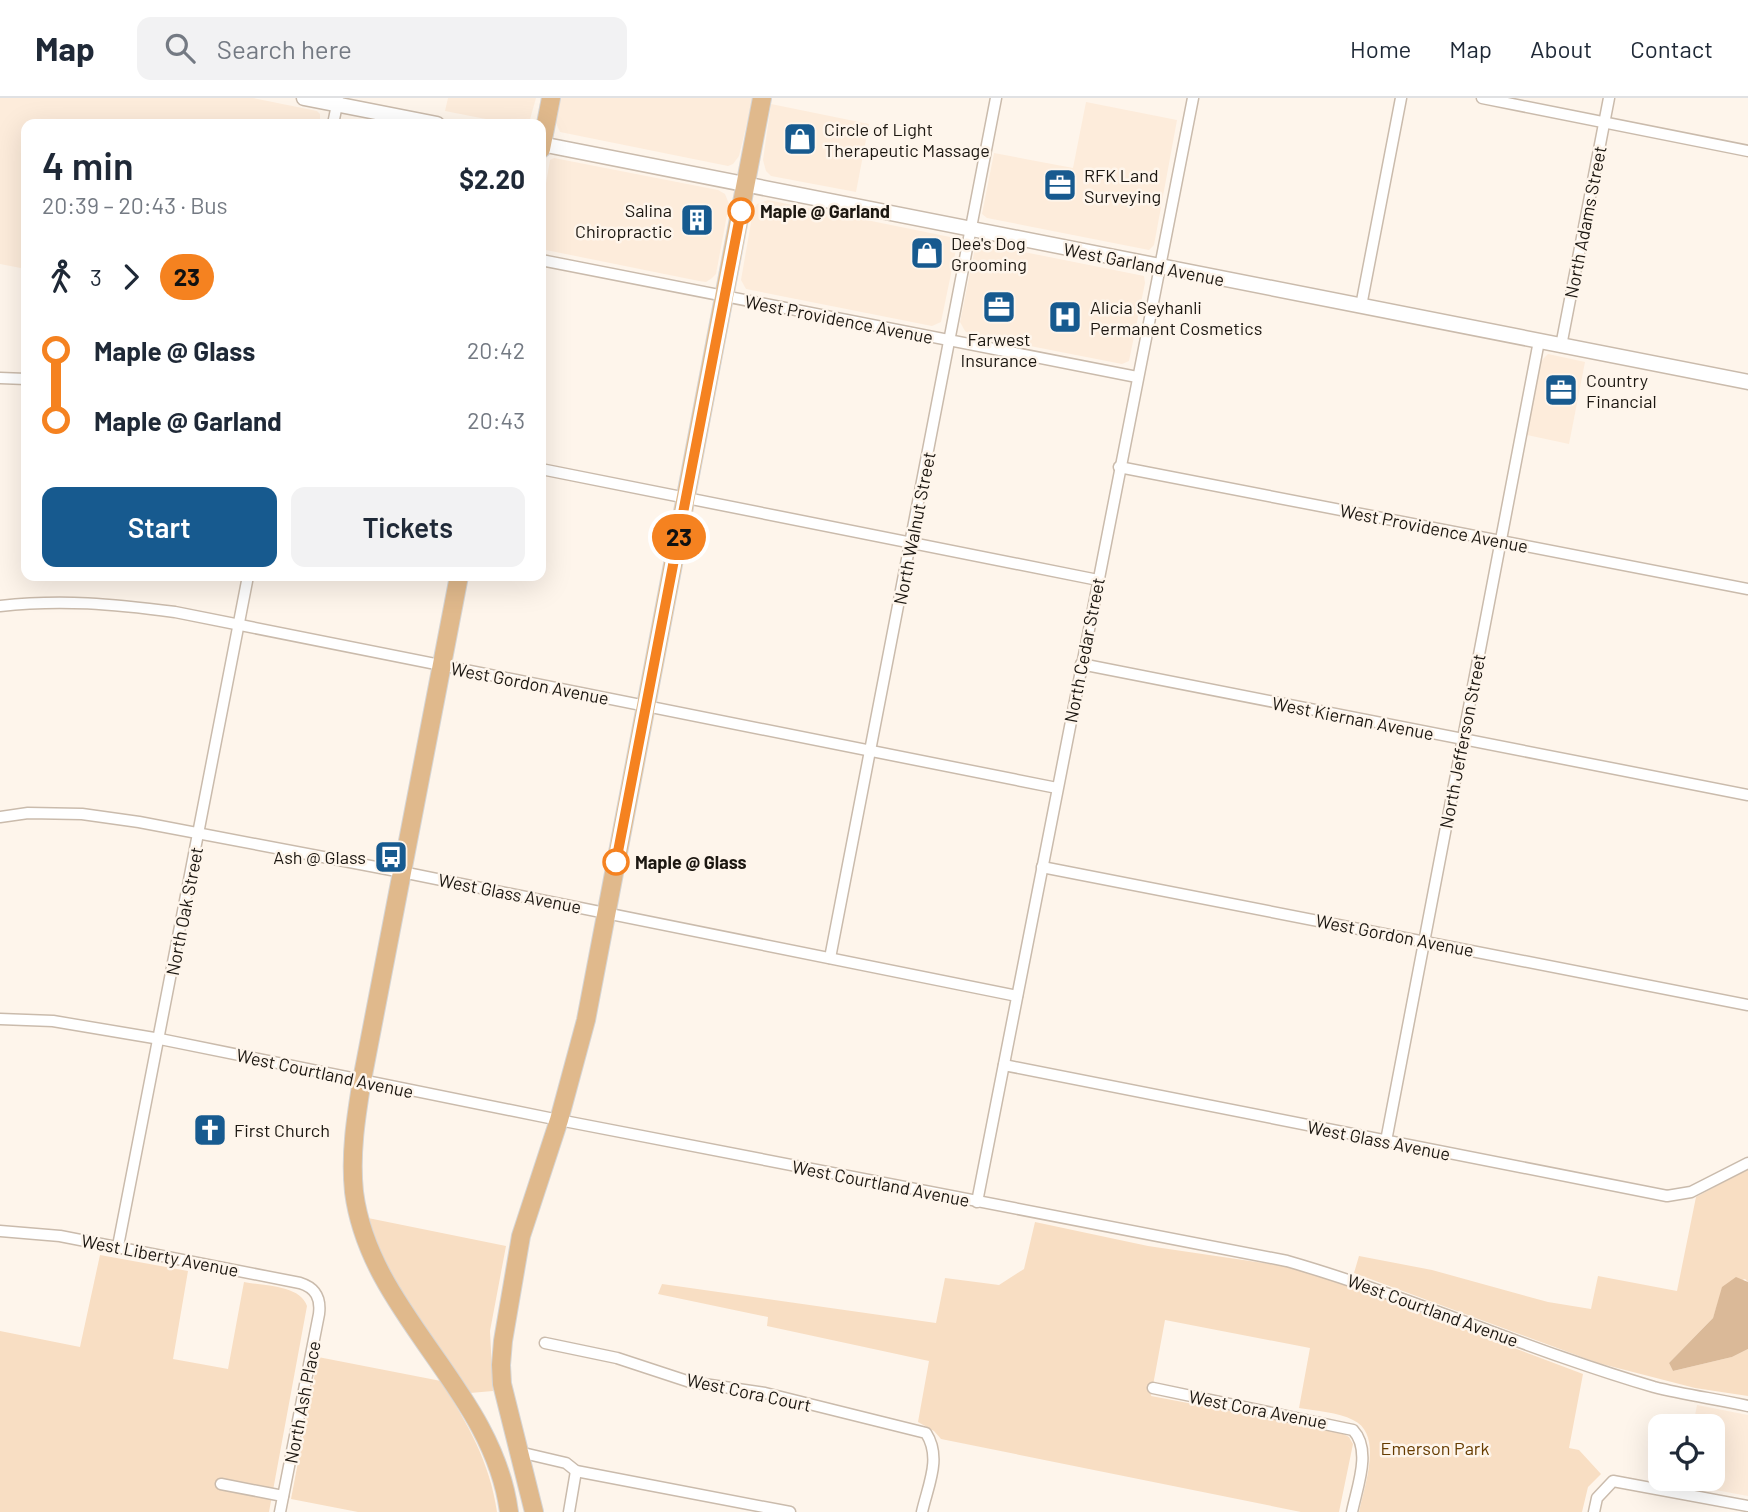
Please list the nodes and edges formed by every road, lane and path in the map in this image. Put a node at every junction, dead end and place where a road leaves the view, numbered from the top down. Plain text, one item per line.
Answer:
1 (304, 98) edge
2 (551, 98) edge
3 (762, 98) edge
4 (996, 98) edge
5 (1193, 98) edge
6 (1401, 98) edge
7 (1482, 98) edge
8 (1609, 98) edge
9 (337, 101) edge
10 (334, 119) edge
11 (415, 119) edge
12 (546, 122) edge
13 (1604, 123) junction
14 (546, 147) edge
15 (1748, 151) edge
16 (746, 185) junction
17 (972, 230) junction
18 (546, 261) edge
19 (1158, 266) junction
20 (725, 297) junction
21 (1361, 306) junction
22 (950, 341) junction
23 (1539, 341) junction
24 (1561, 345) junction
25 (1137, 377) junction
26 (0, 378) edge
27 (21, 379) edge
28 (1748, 382) edge
29 (1119, 467) junction
30 (546, 470) edge
31 (687, 499) junction
32 (1502, 542) junction
33 (912, 543) junction
34 (1097, 580) junction
35 (247, 581) edge
36 (458, 581) edge
37 (1748, 589) edge
38 (0, 606) edge
39 (238, 625) junction
40 (1081, 664) junction
41 (441, 665) junction
42 (647, 706) junction
43 (1462, 740) junction
44 (871, 751) junction
45 (1057, 788) junction
46 (1748, 795) edge
47 (0, 817) edge
48 (199, 833) junction
49 (1042, 867) junction
50 (402, 872) junction
51 (606, 913) junction
52 (1423, 941) junction
53 (830, 958) junction
54 (1017, 996) junction
55 (1748, 1005) edge
56 (0, 1019) edge
57 (160, 1039) junction
58 (1003, 1065) junction
59 (362, 1080) junction
60 (559, 1120) junction
61 (1386, 1141) junction
62 (1748, 1163) edge
63 (977, 1202) junction
64 (0, 1231) edge
65 (118, 1246) junction
66 (317, 1293) joint
67 (545, 1343) dead end
68 (1153, 1388) dead end
69 (1748, 1406) edge
70 (519, 1452) junction
71 (576, 1471) junction
72 (221, 1484) dead end
73 (283, 1496) junction
74 (1748, 1506) edge
75 (280, 1512) edge
76 (509, 1512) edge
77 (534, 1512) edge
78 (569, 1512) edge
79 (790, 1512) edge
80 (922, 1512) edge
81 (1352, 1512) edge
82 (1594, 1512) edge

1 - 9 street
2 - 12 main road
3 - 16 main road
4 - 17 street, North Walnut Street
5 - 19 street, North Cedar Street
6 - 21 street
7 - 13 street
8 - 13 street, North Adams Street
9 - 10 street
9 - 11 street
13 - 15 street
13 - 24 street, North Adams Street
14 - 16 street, West Garland Avenue
16 - 17 street, West Garland Avenue
16 - 20 main road
17 - 19 street, West Garland Avenue
17 - 22 street, North Walnut Street
18 - 20 street, West Providence Avenue
19 - 21 street, West Garland Avenue
19 - 25 street, North Cedar Street
20 - 22 street, West Providence Avenue
20 - 31 main road
21 - 23 street, West Garland Avenue
22 - 25 street, West Providence Avenue
22 - 33 street, North Walnut Street
23 - 24 street, West Garland Avenue
23 - 32 street, North Jefferson Street
24 - 28 street, West Garland Avenue
25 - 29 street, North Cedar Street
26 - 27 street
29 - 32 street, West Providence Avenue
29 - 34 street, North Cedar Street
30 - 31 street
31 - 33 street
31 - 42 main road
32 - 37 street, West Providence Avenue
32 - 43 street, North Jefferson Street
33 - 34 street
33 - 44 street, North Walnut Street
34 - 40 street, North Cedar Street
35 - 39 street, North Oak Street
36 - 41 main road
38 - 39 street, West Gordon Avenue
39 - 41 street, West Gordon Avenue
39 - 48 street, North Oak Street
40 - 43 street, West Kiernan Avenue
40 - 45 street, North Cedar Street
41 - 42 street, West Gordon Avenue
41 - 50 main road
42 - 44 street, West Gordon Avenue
42 - 51 main road
43 - 46 street, West Kiernan Avenue
43 - 52 street, North Jefferson Street
44 - 45 street, West Gordon Avenue
44 - 53 street, North Walnut Street
45 - 49 street, North Cedar Street
47 - 48 street, West Glass Avenue
48 - 50 street, West Glass Avenue
48 - 57 street, North Oak Street
49 - 52 street, West Gordon Avenue
49 - 54 street, North Cedar Street
50 - 51 street, West Glass Avenue
50 - 59 main road
51 - 53 street, West Glass Avenue
51 - 60 main road
52 - 55 street, West Gordon Avenue
52 - 61 street, North Jefferson Street
53 - 54 street, West Glass Avenue
54 - 58 street, North Cedar Street
56 - 57 street, West Courtland Avenue
57 - 59 street, West Courtland Avenue
57 - 65 street, North Oak Street
58 - 61 street, West Glass Avenue
58 - 63 street, North Cedar Street
59 - 60 street, West Courtland Avenue
59 - 76 main road
60 - 63 street, West Courtland Avenue
60 - 70 main road
61 - 62 street, West Glass Avenue
63 - 69 street, West Courtland Avenue
64 - 65 street, West Liberty Avenue
65 - 66 street, West Liberty Avenue
66 - 73 street, North Ash Place
67 - 80 street, West Cora Court
68 - 81 street, West Cora Avenue
70 - 71 street
70 - 77 main road
71 - 78 street
71 - 79 street
72 - 73 street
73 - 75 street, North Ash Place
74 - 82 street

